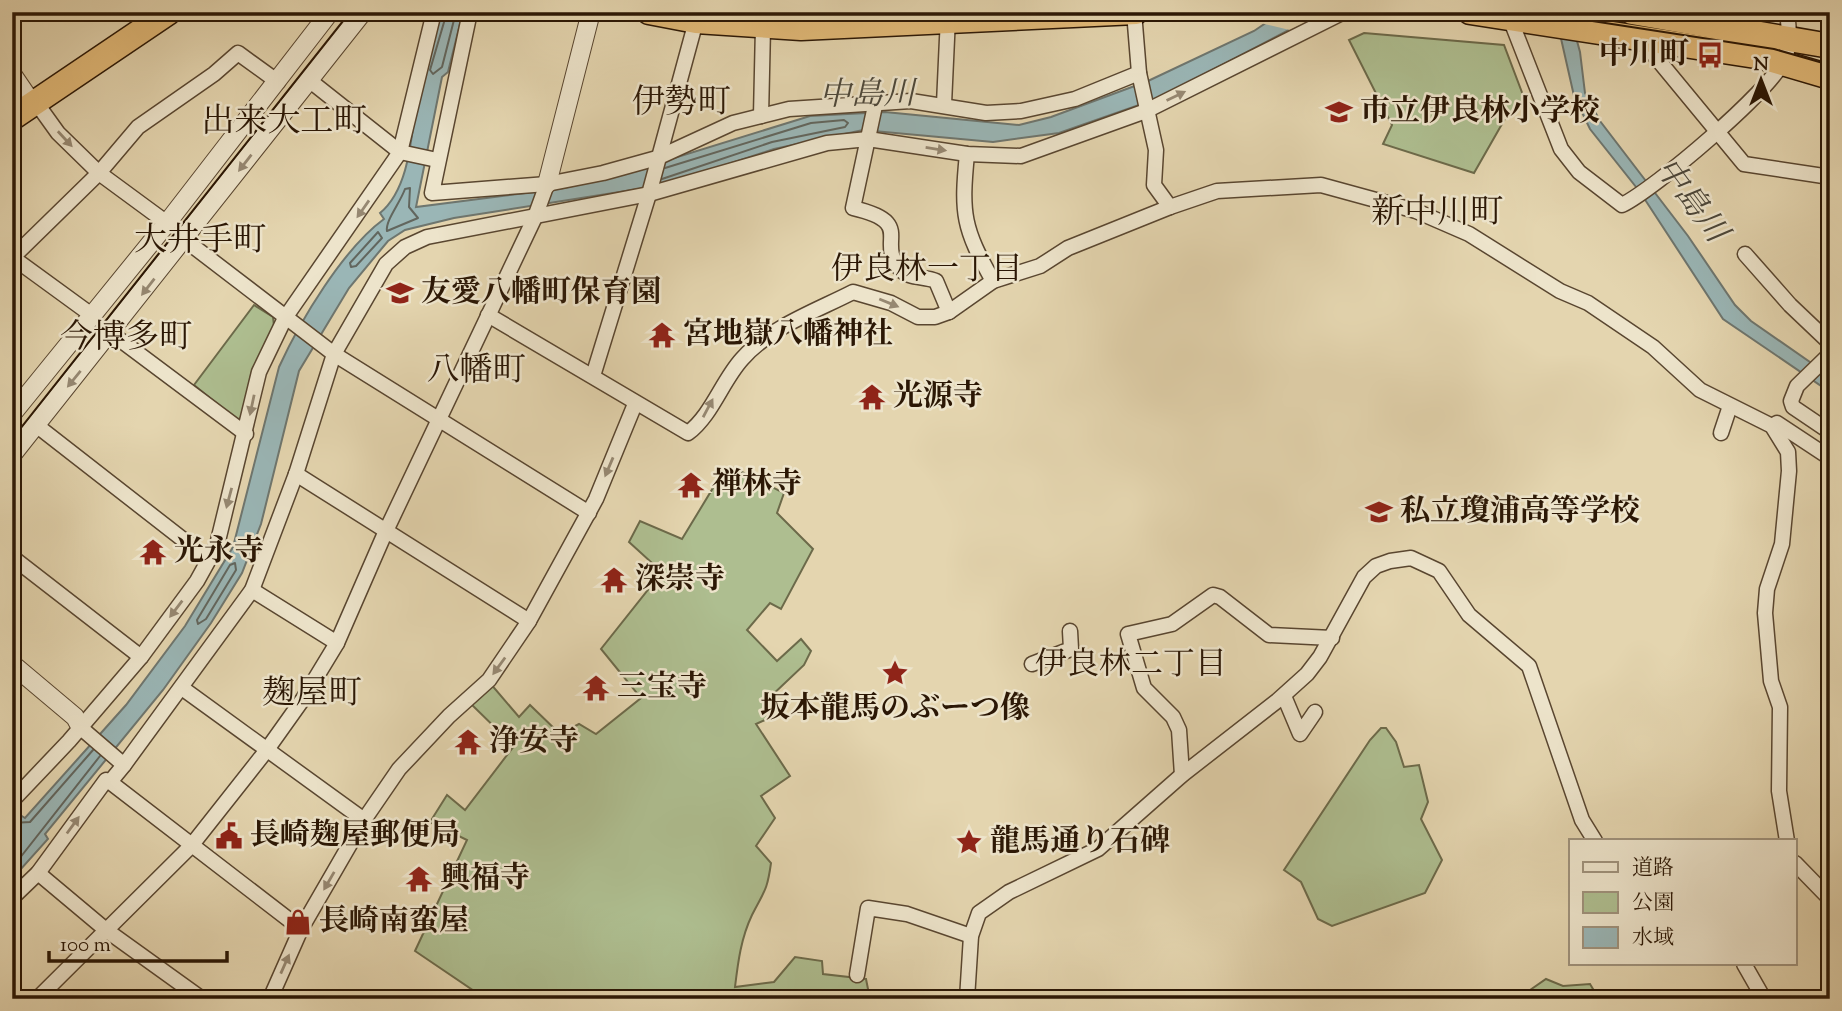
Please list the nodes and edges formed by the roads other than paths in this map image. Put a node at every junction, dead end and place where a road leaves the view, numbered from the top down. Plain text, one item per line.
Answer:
1 (150, 12) edge
2 (169, 12) edge
3 (330, 12) edge
4 (363, 12) edge
5 (434, 12) edge
6 (470, 12) edge
7 (591, 12) edge
8 (649, 12) edge
9 (1135, 12) edge
10 (1344, 12) edge
11 (1470, 12) edge
12 (1632, 12) edge
13 (1787, 12) edge
14 (948, 16) edge
15 (696, 21) junction
16 (1522, 22) junction
17 (763, 27) junction
18 (1789, 37) junction
19 (1640, 38) junction
20 (1830, 46) edge
21 (1783, 62) junction
22 (1139, 73) junction
23 (12, 74) edge
24 (1830, 76) edge
25 (309, 80) junction
26 (278, 82) junction
27 (25, 101) edge
28 (876, 101) junction
29 (944, 104) junction
30 (1146, 111) junction
31 (761, 116) junction
32 (12, 118) edge
33 (1716, 130) junction
34 (868, 139) junction
35 (400, 152) junction
36 (967, 154) junction
37 (657, 158) junction
38 (437, 160) junction
39 (99, 173) junction
40 (1830, 177) edge
41 (547, 184) junction
42 (649, 194) junction
43 (1170, 207) junction
44 (535, 217) junction
45 (167, 223) junction
46 (185, 240) junction
47 (1745, 254) dead end
48 (13, 257) edge
49 (993, 281) junction
50 (949, 312) junction
51 (488, 315) junction
52 (93, 316) junction
53 (285, 318) junction
54 (111, 333) junction
55 (1830, 343) edge
56 (334, 354) junction
57 (1825, 357) edge
58 (593, 376) junction
59 (635, 404) junction
60 (1730, 407) junction
61 (13, 411) edge
62 (439, 422) junction
63 (37, 425) junction
64 (1772, 426) junction
65 (1830, 432) edge
66 (1721, 433) dead end
67 (246, 434) junction
68 (12, 455) edge
69 (1830, 458) edge
70 (296, 474) junction
71 (589, 513) junction
72 (385, 533) junction
73 (12, 557) edge
74 (208, 559) junction
75 (252, 590) junction
76 (528, 621) junction
77 (1070, 631) dead end
78 (1332, 638) junction
79 (337, 643) junction
80 (141, 657) junction
81 (12, 664) edge
82 (1032, 664) dead end
83 (182, 688) junction
84 (1284, 695) junction
85 (1315, 712) dead end
86 (81, 728) junction
87 (266, 751) junction
88 (124, 765) junction
89 (1182, 775) junction
90 (110, 782) junction
91 (12, 801) edge
92 (364, 820) junction
93 (1594, 839) edge
94 (1787, 839) edge
95 (191, 846) junction
96 (1797, 865) edge
97 (38, 873) junction
98 (12, 898) edge
99 (1830, 899) edge
100 (301, 929) junction
101 (106, 930) junction
102 (971, 936) junction
103 (1745, 965) edge
104 (857, 975) dead end
105 (37, 999) edge
106 (202, 999) edge
107 (270, 999) edge
108 (967, 999) edge
109 (1764, 999) edge

1 - 27 highway
2 - 27 highway
3 - 26 street
4 - 25 street
5 - 35 street
6 - 38 street
7 - 41 street
8 - 15 highway
9 - 14 highway
9 - 22 street
30 -> 10 street
11 - 16 highway
12 - 18 highway
13 - 18 street
14 - 17 highway
14 - 29 street
15 - 17 highway
15 - 37 street
16 - 19 highway
16 - 33 street
17 - 31 street
18 - 20 highway
18 - 21 street
19 - 21 highway
19 - 33 street
21 - 24 highway
21 - 33 street
22 - 29 street
22 - 30 street
23 - 27 street
25 - 35 street
25 -> 46 street
26 - 39 street
26 - 45 street
27 - 32 highway
27 -> 39 street
28 - 29 street
28 - 31 street
28 - 34 street
30 - 36 street
30 - 43 street
31 - 37 street
33 - 40 street
34 -> 36 street
34 - 42 street
34 - 50 street
35 - 38 street
35 -> 53 street
36 - 49 street
37 - 41 street
37 - 42 street
38 - 41 street
39 - 45 street
39 - 48 street
41 - 44 street
42 - 44 street
42 - 58 street
43 - 49 street
43 - 60 street
44 - 51 street
44 - 56 street
45 - 46 street
45 - 52 street
46 - 53 street
46 -> 54 street
47 - 55 street
48 - 52 street
49 - 50 street
59 -> 50 street
51 - 58 street
51 - 62 street
52 - 54 street
52 - 61 street
53 - 56 street
53 -> 67 street
54 -> 63 street
54 - 67 street
56 - 62 street
56 - 70 street
57 - 65 street
58 - 59 street
59 -> 71 street
60 - 64 street
60 - 66 street
61 - 63 street
62 - 71 street
62 - 72 street
63 - 68 street
63 - 74 street
64 - 69 street
64 - 94 street
67 -> 74 street
70 - 72 street
70 - 75 street
71 - 76 street
72 - 76 street
72 - 79 street
73 - 80 street
74 -> 80 street
75 - 79 street
75 - 83 street
76 -> 92 street
77 - 82 street
78 - 84 street
78 - 89 street
78 - 93 street
79 - 87 street
80 - 86 street
81 - 86 street
83 - 87 street
83 - 88 street
84 - 85 street
84 - 89 street
86 - 88 street
86 - 91 street
87 - 92 street
87 - 95 street
88 - 90 street
89 - 102 street
90 - 95 street
97 -> 90 street
92 -> 100 street
95 - 100 street
95 - 101 street
96 - 99 street
97 - 98 street
97 - 101 street
107 -> 100 street
101 - 105 street
101 - 106 street
102 - 104 street
102 - 108 street
103 - 109 street

